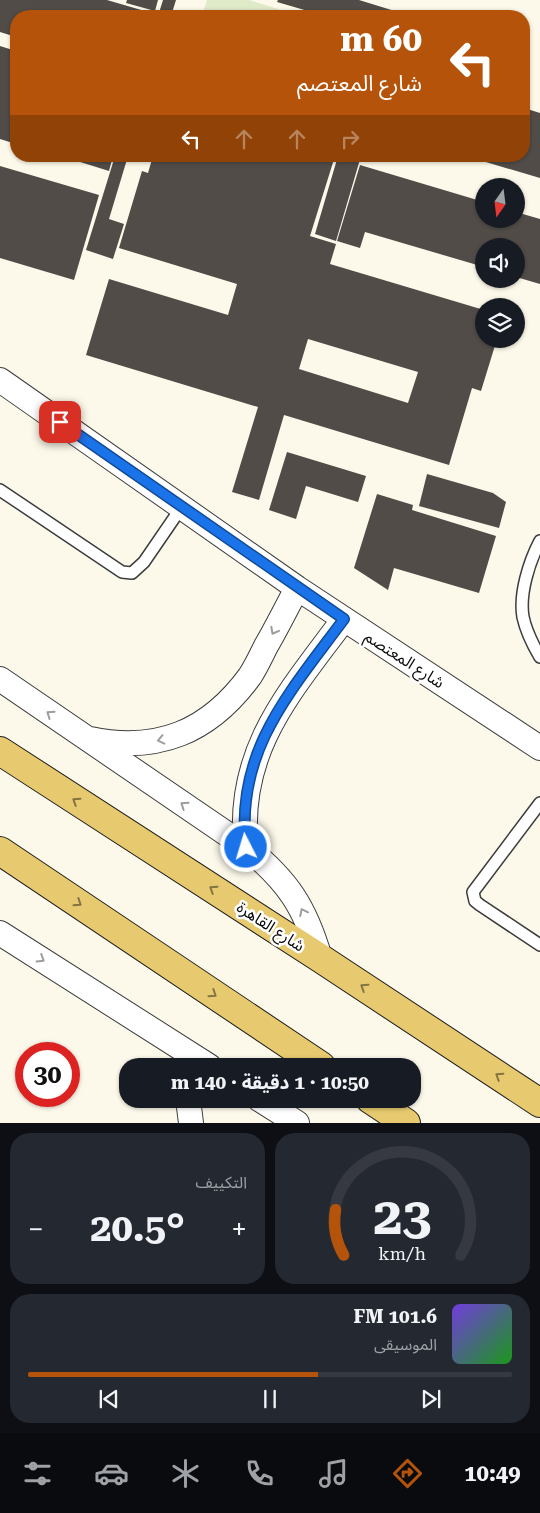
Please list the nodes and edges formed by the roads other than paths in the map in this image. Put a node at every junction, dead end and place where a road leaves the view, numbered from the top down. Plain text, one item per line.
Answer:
1 (0, 380) edge
2 (0, 490) edge
3 (181, 508) junction
4 (540, 541) edge
5 (298, 588) junction
6 (344, 619) junction
7 (540, 657) edge
8 (0, 679) edge
9 (84, 737) junction
10 (540, 748) edge
11 (0, 751) edge
12 (540, 802) edge
13 (246, 847) junction
14 (0, 851) edge
15 (0, 863) edge
16 (38, 876) junction
17 (0, 933) edge
18 (540, 945) edge
19 (320, 958) junction
20 (139, 1021) junction
21 (171, 1058) edge
22 (197, 1058) edge
23 (309, 1058) edge
24 (540, 1103) edge
25 (189, 1108) edge
26 (273, 1108) edge
27 (384, 1108) edge
28 (191, 1123) edge
29 (297, 1123) edge
30 (406, 1123) edge

1 - 3 street, شارع المعتصم
2 - 3 lane
3 - 5 street, شارع المعتصم
4 - 7 lane
5 - 6 street, شارع المعتصم
5 -> 9 street
6 - 10 street, شارع المعتصم
6 - 13 street
9 -> 8 street
13 -> 9 street
19 -> 11 main road, شارع القاهرة
12 - 18 lane
19 -> 13 street
14 - 16 main road
15 - 16 main road
16 -> 23 main road
17 -> 20 street
24 -> 19 main road, شارع القاهرة
20 - 21 street
20 - 22 street
25 - 28 street
26 - 29 street
27 - 30 main road

